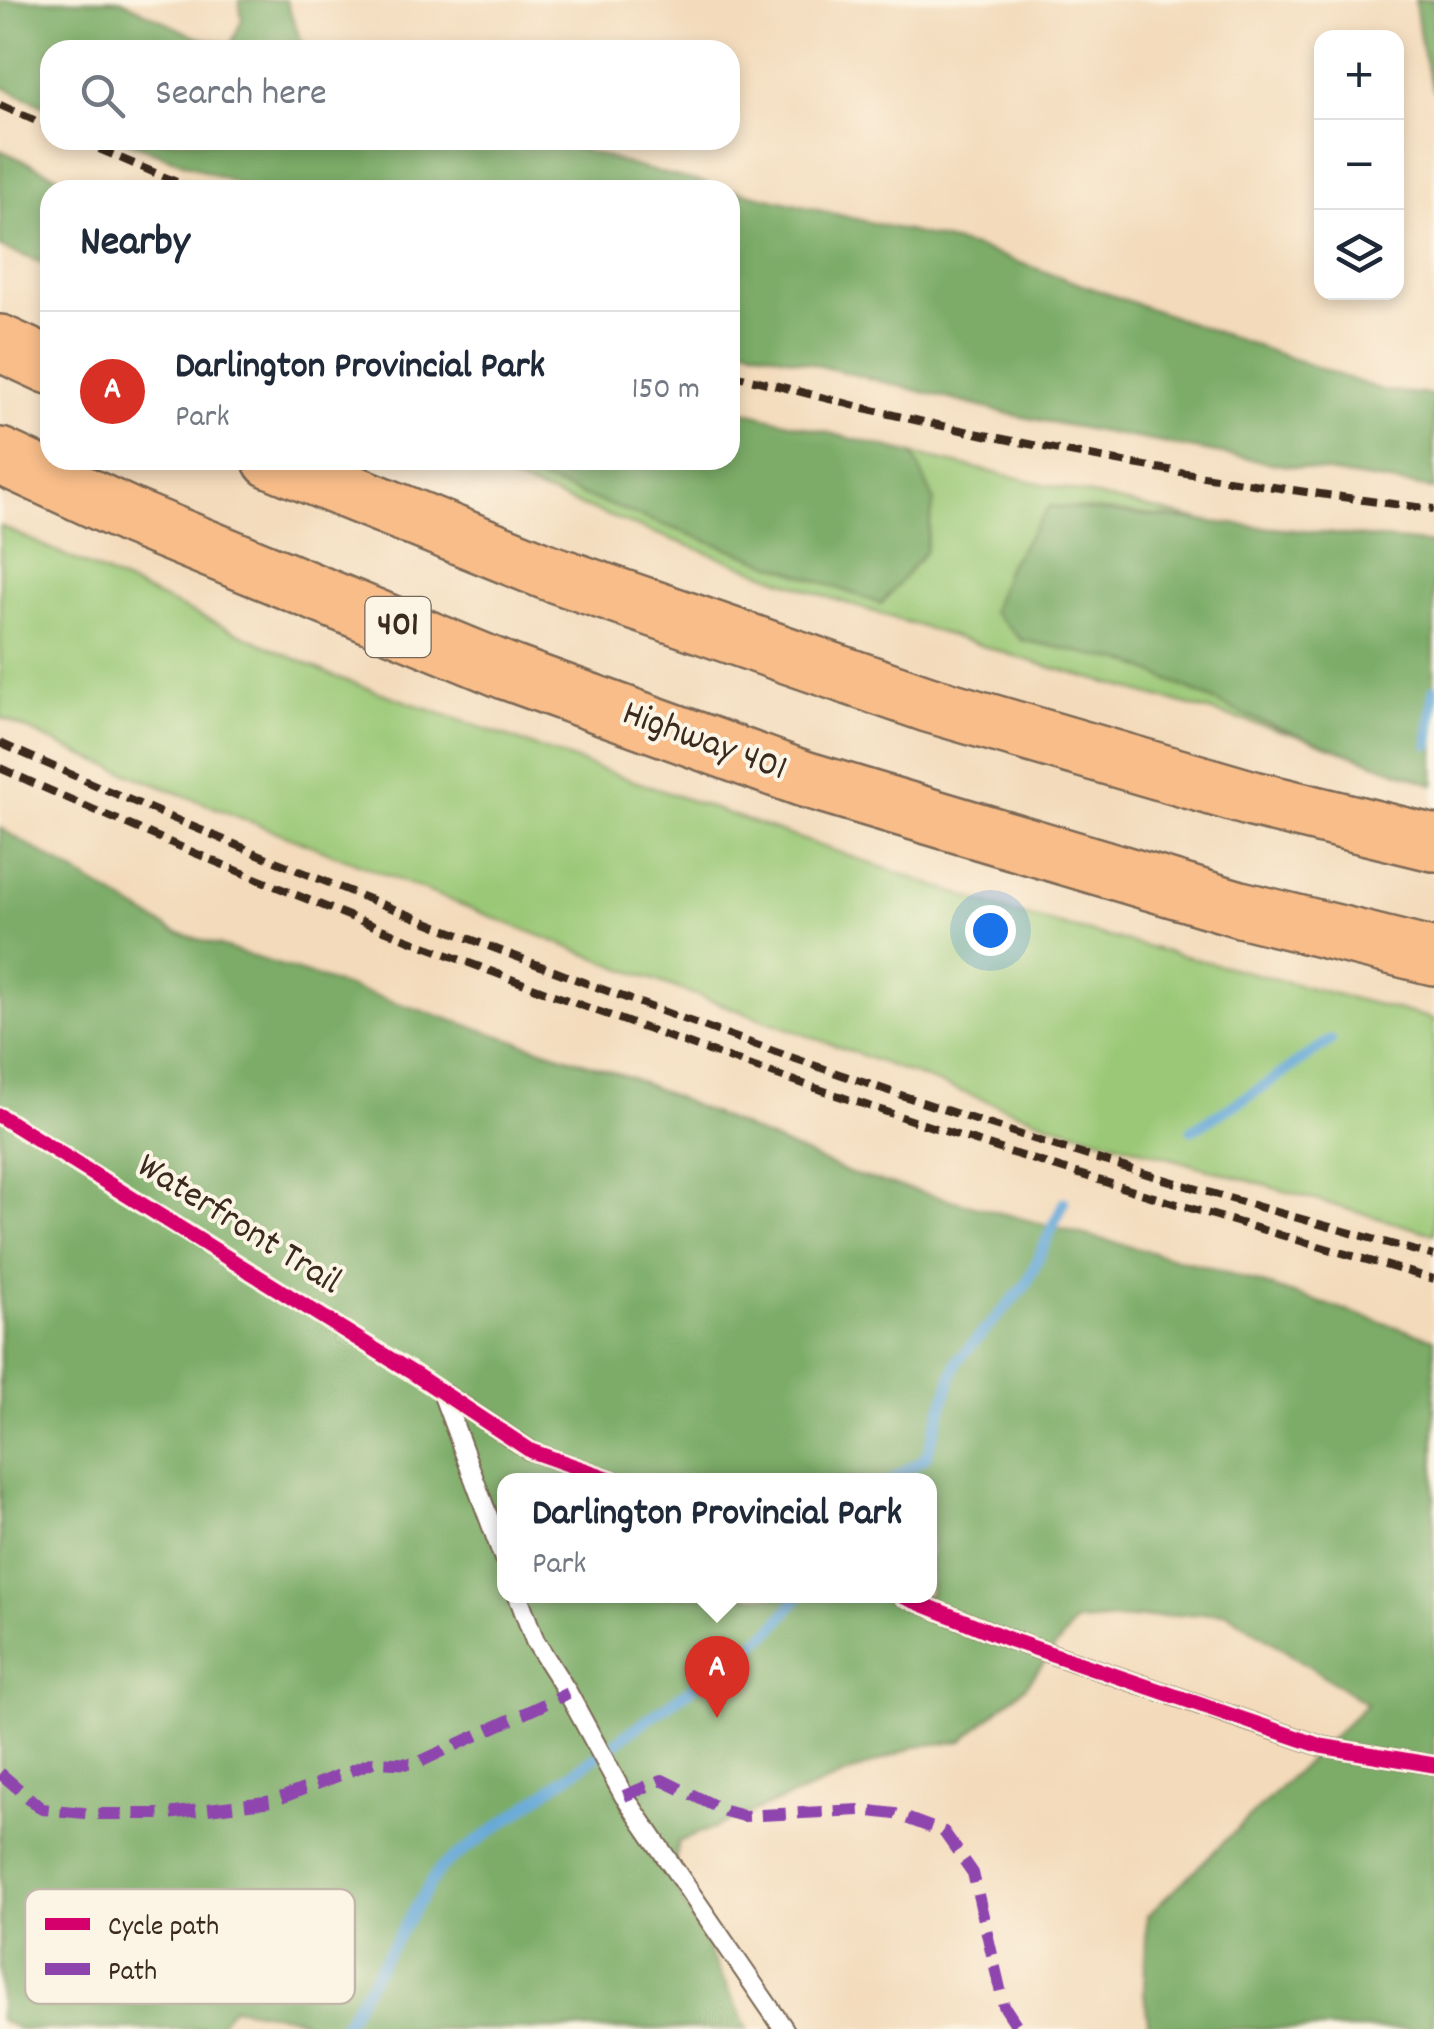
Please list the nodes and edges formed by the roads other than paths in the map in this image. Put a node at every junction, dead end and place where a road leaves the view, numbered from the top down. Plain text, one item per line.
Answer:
1 (0, 343) edge
2 (40, 361) edge
3 (0, 456) edge
4 (295, 470) edge
5 (1434, 843) edge
6 (1434, 957) edge
7 (592, 1473) edge
8 (497, 1540) edge
9 (521, 1603) edge
10 (919, 1603) edge
11 (1434, 1765) edge
12 (784, 2029) edge

1 - 2 highway
3 - 6 highway, Highway 401 / 401
4 - 5 highway
7 - 8 lane
9 - 12 lane
10 - 11 lane

